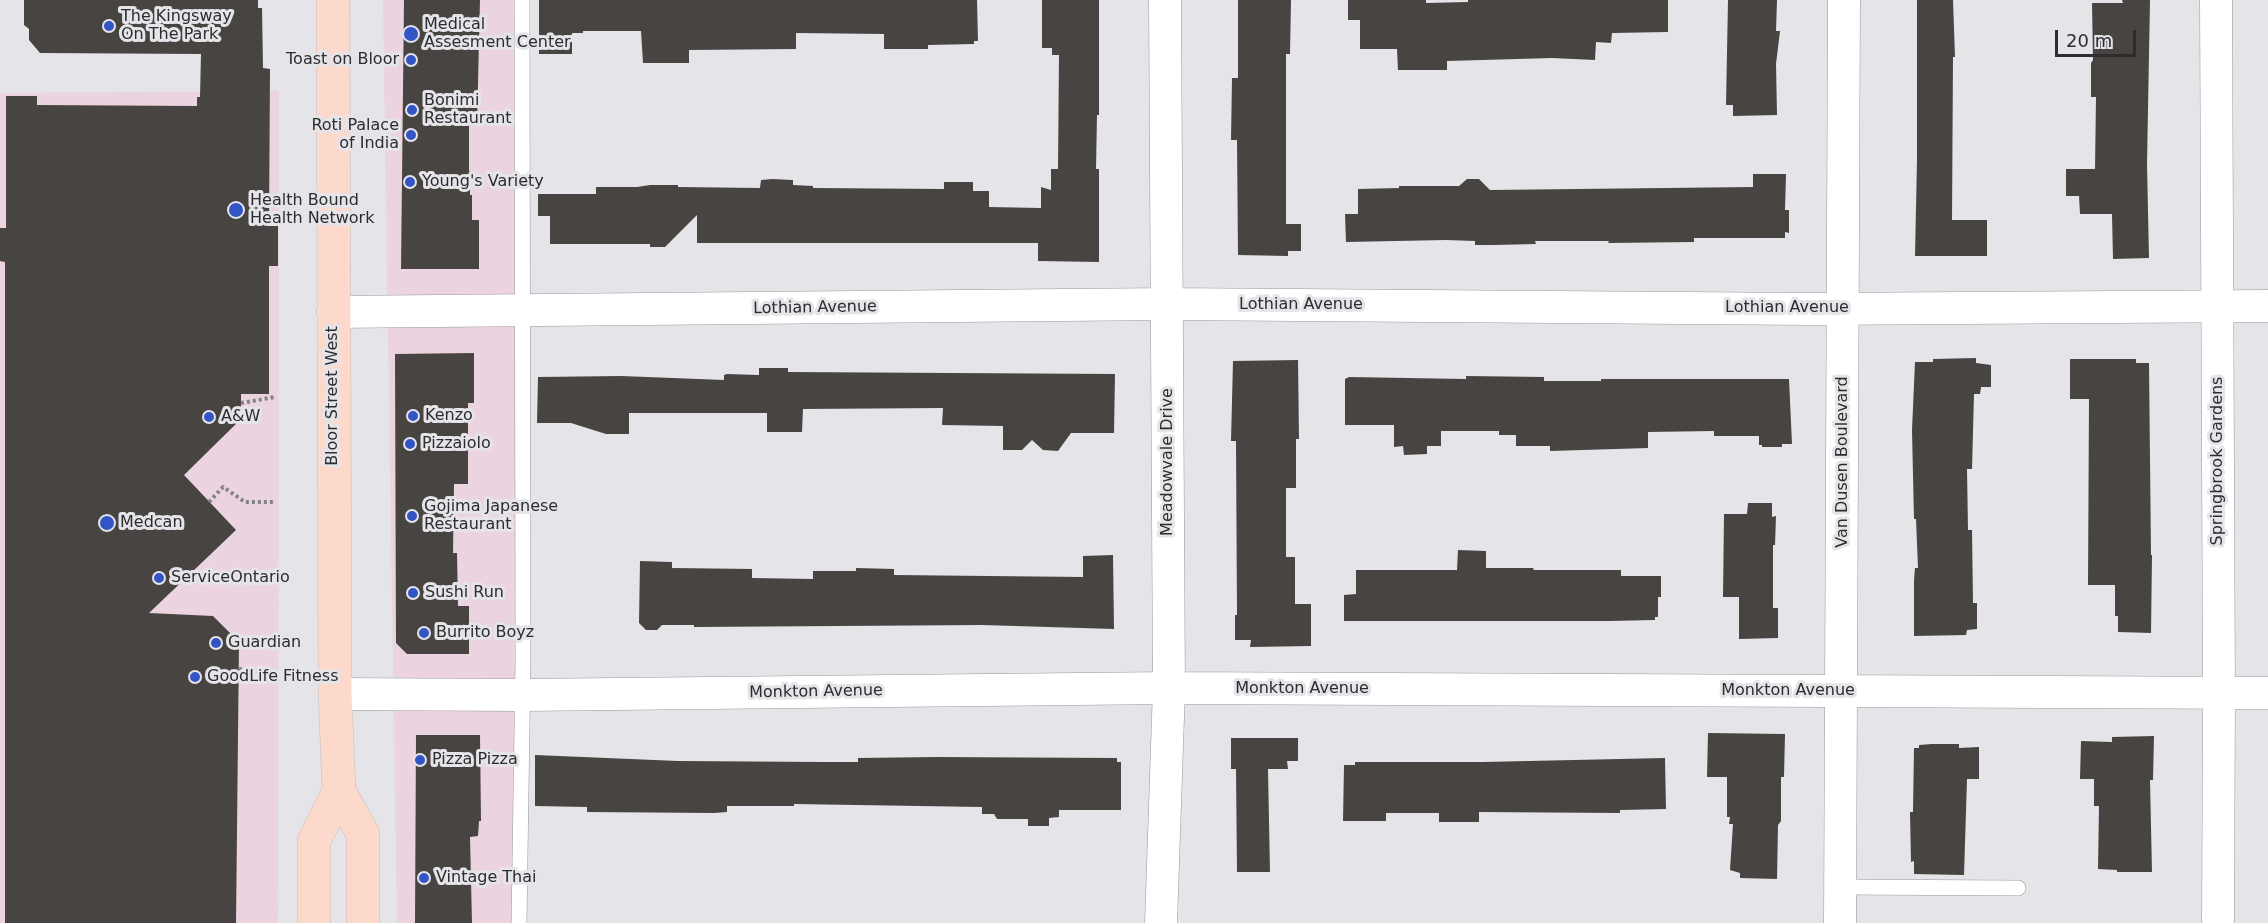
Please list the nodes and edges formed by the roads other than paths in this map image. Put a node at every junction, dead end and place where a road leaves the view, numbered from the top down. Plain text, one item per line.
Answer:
1 (333, 0) edge
2 (522, 0) edge
3 (1165, 0) edge
4 (1844, 0) edge
5 (2216, 0) edge
6 (1167, 304) junction
7 (2218, 306) junction
8 (2268, 306) edge
9 (1843, 308) junction
10 (522, 311) junction
11 (333, 312) junction
12 (1169, 688) junction
13 (1842, 691) junction
14 (2219, 693) junction
15 (2268, 693) edge
16 (335, 694) junction
17 (523, 695) junction
18 (339, 791) junction
19 (1840, 887) junction
20 (2018, 888) dead end
21 (314, 923) edge
22 (363, 923) edge
23 (519, 923) edge
24 (1161, 923) edge
25 (1840, 923) edge
26 (2218, 923) edge

1 - 11 main road, Bloor Street West
2 - 10 lane
3 - 6 street, Meadowvale Drive
4 - 9 street, Van Dusen Boulevard
5 - 7 street, Springbrook Gardens
6 - 9 street, Lothian Avenue
6 - 10 street, Lothian Avenue
6 - 12 street, Meadowvale Drive
7 - 8 street, Lothian Avenue
7 - 9 street, Lothian Avenue
7 - 14 street, Springbrook Gardens
9 - 13 street, Van Dusen Boulevard
10 - 11 street, Lothian Avenue
10 - 17 lane
11 - 16 main road, Bloor Street West
12 - 13 street, Monkton Avenue
12 - 17 street, Monkton Avenue
12 - 24 street, Meadowvale Drive
13 - 14 street, Monkton Avenue
13 - 19 street, Van Dusen Boulevard
14 - 15 street, Monkton Avenue
14 - 26 street, Springbrook Gardens
16 - 17 street, Monkton Avenue
16 - 18 main road, Bloor Street West
17 - 23 lane
18 - 21 main road, Bloor Street West
18 - 22 main road, Bloor Street West
19 - 20 lane
19 - 25 street, Van Dusen Boulevard

